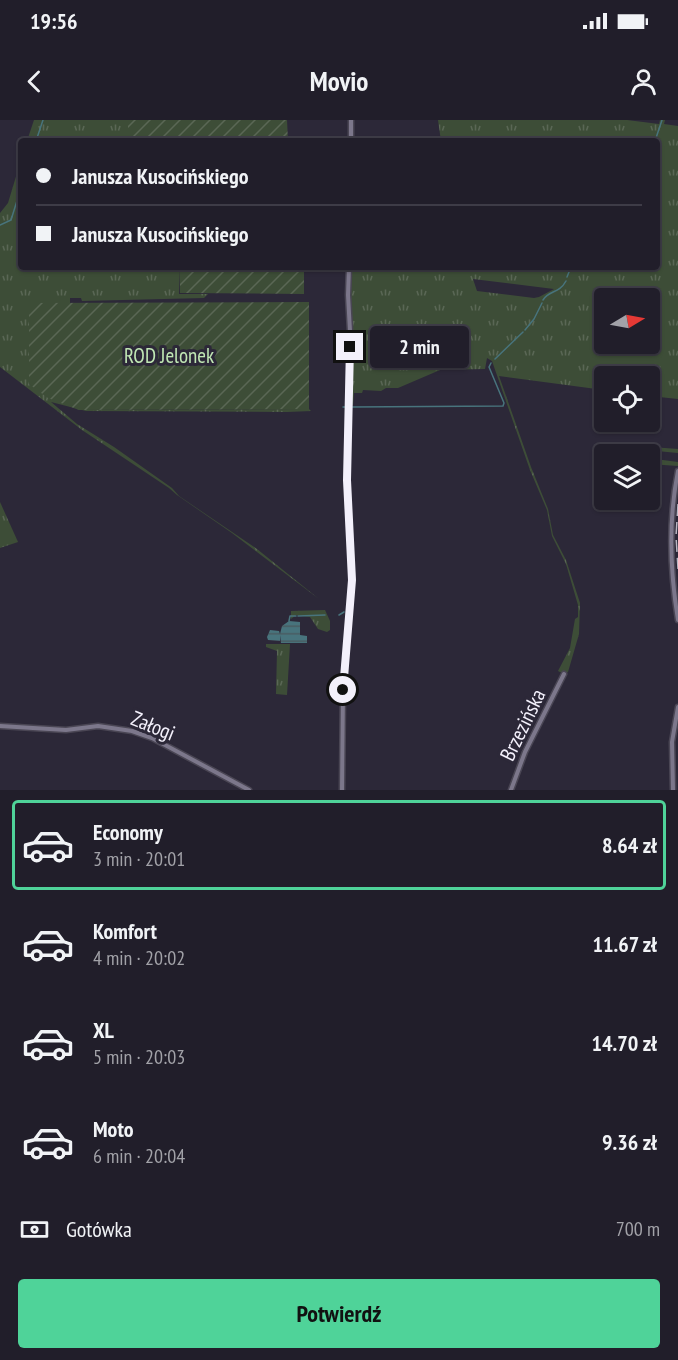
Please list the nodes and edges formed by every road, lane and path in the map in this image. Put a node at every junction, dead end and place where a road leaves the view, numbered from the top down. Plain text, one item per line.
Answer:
1 (351, 120) edge
2 (351, 138) edge
3 (349, 270) edge
4 (678, 471) edge
5 (678, 620) edge
6 (564, 674) dead end
7 (678, 707) edge
8 (0, 726) edge
9 (249, 790) edge
10 (342, 790) edge
11 (511, 790) edge
12 (673, 790) edge

1 - 2 street
3 - 10 street
4 - 5 street
6 - 11 street, Brzezińska
7 - 12 street
8 - 9 street, Załogi

